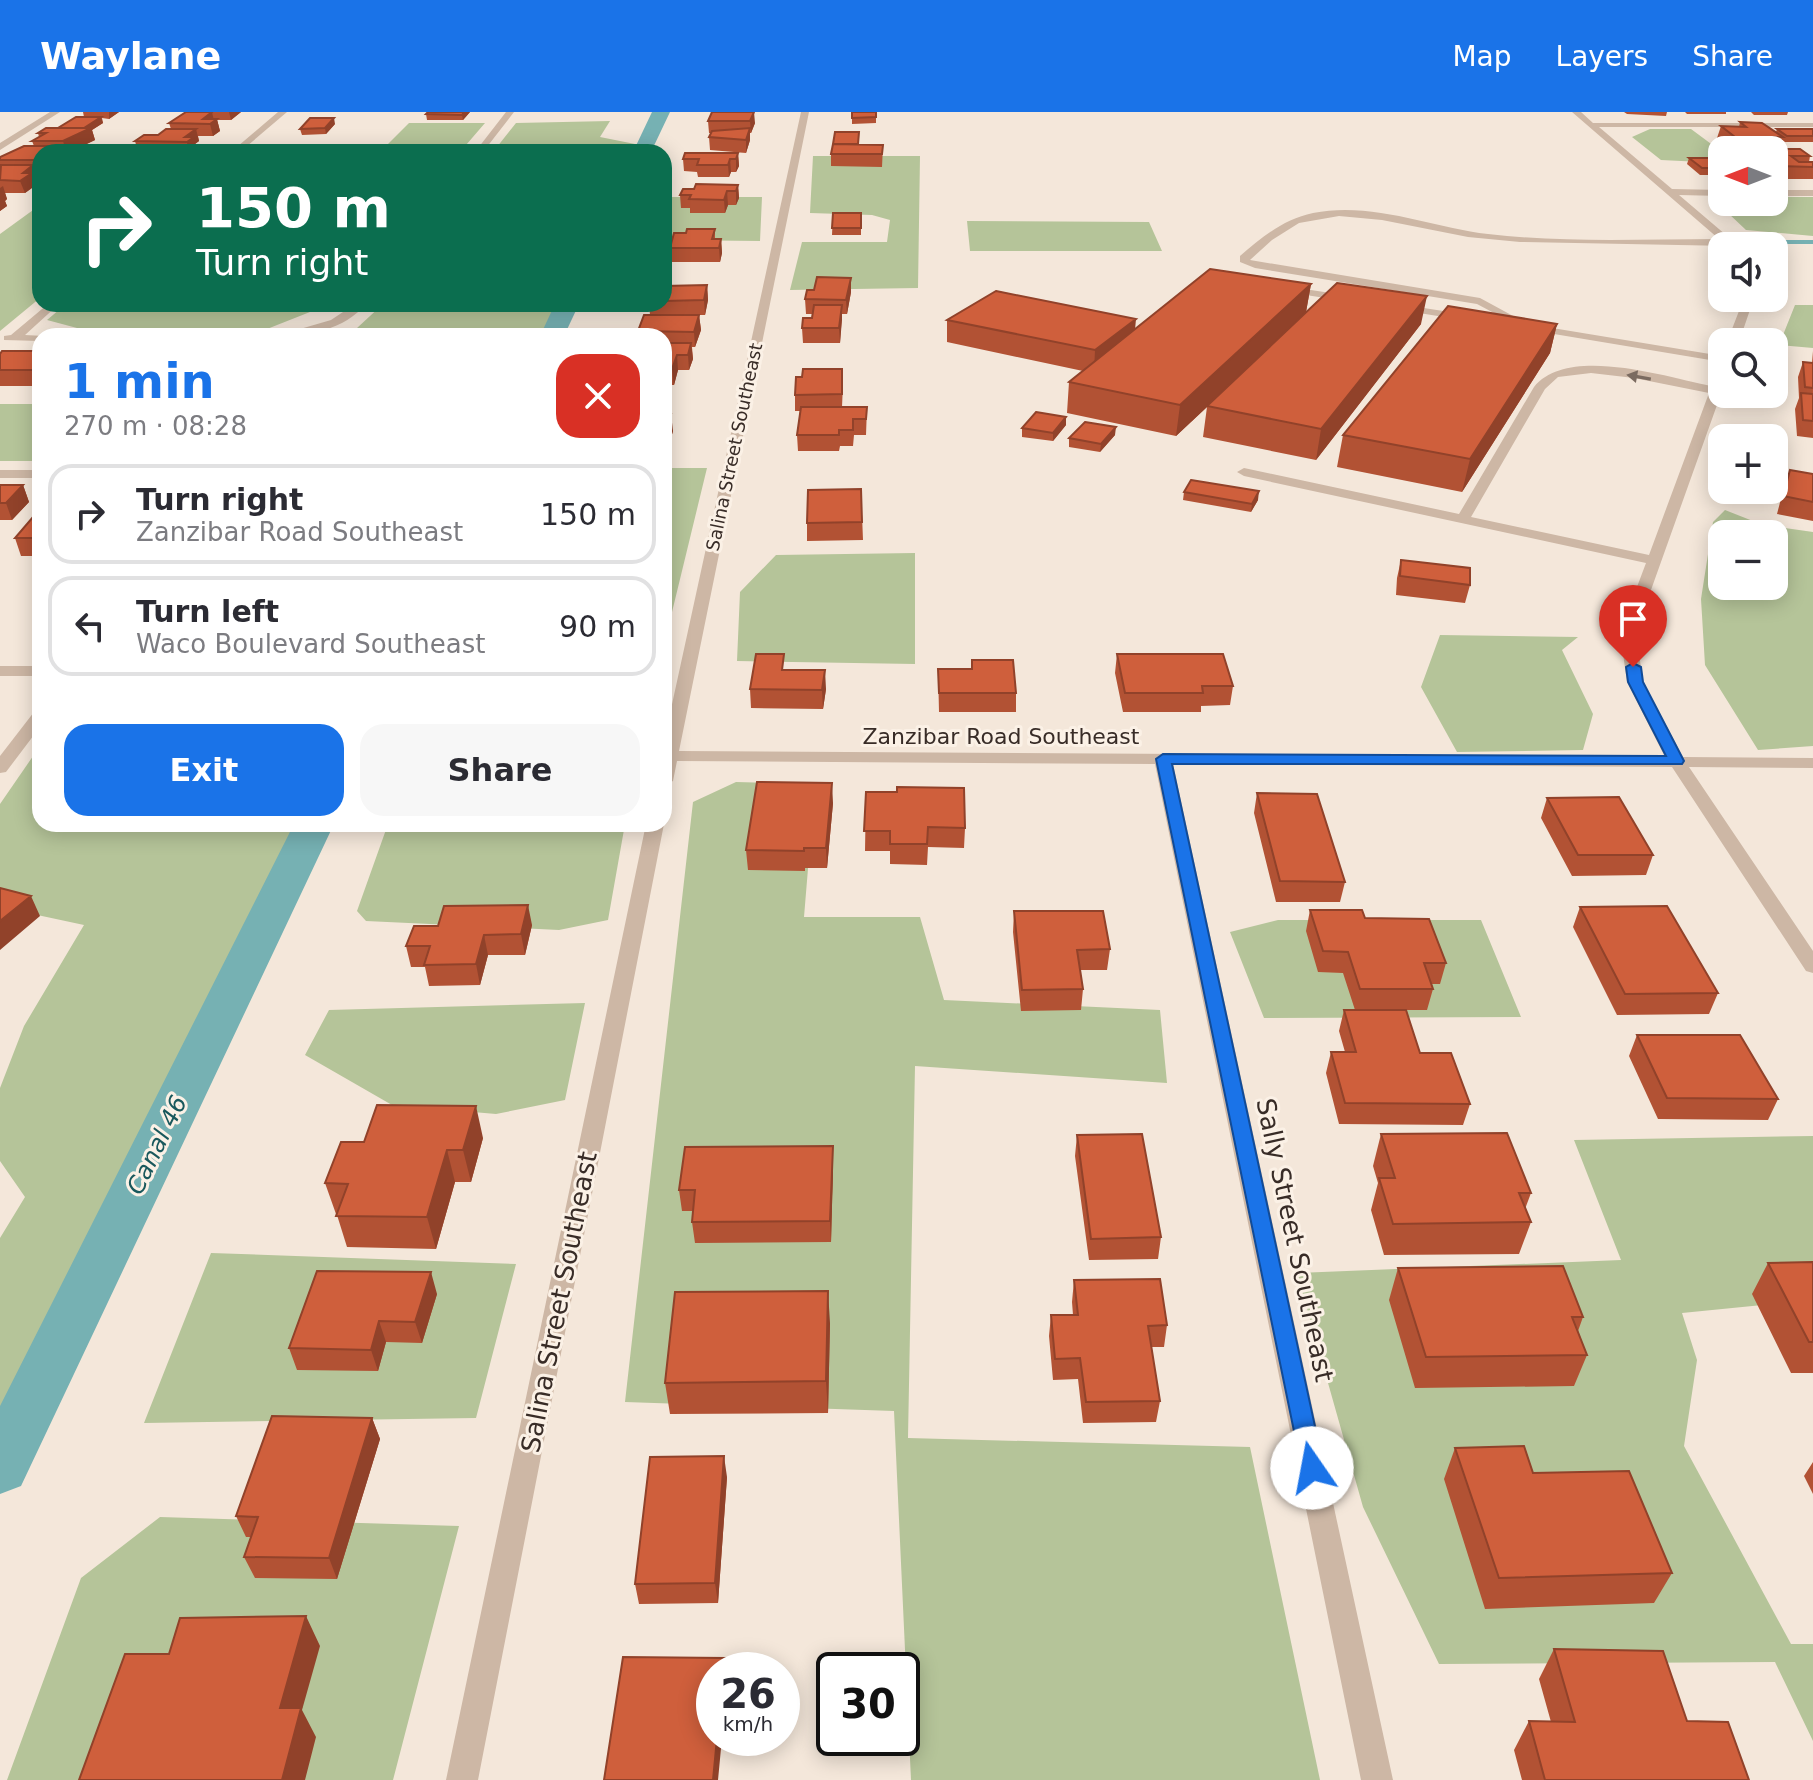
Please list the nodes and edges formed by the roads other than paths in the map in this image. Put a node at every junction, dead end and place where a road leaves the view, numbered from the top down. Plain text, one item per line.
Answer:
1 (56, 112) edge
2 (283, 112) edge
3 (510, 112) edge
4 (805, 112) edge
5 (1576, 112) edge
6 (1590, 125) junction
7 (1813, 125) edge
8 (245, 144) edge
9 (485, 144) edge
10 (0, 147) edge
11 (1672, 192) junction
12 (1708, 193) edge
13 (1788, 193) edge
14 (1813, 193) edge
15 (1717, 232) edge
16 (1708, 244) edge
17 (1277, 287) edge
18 (1371, 302) edge
19 (1386, 305) edge
20 (45, 312) edge
21 (353, 312) edge
22 (1480, 320) edge
23 (1496, 322) edge
24 (1527, 327) junction
25 (316, 328) edge
26 (0, 338) edge
27 (14, 338) junction
28 (32, 338) edge
29 (1708, 357) edge
30 (1708, 390) edge
31 (1710, 408) edge
32 (1244, 472) dead end
33 (0, 474) edge
34 (32, 474) edge
35 (1463, 519) junction
36 (1654, 560) junction
37 (0, 671) edge
38 (32, 671) edge
39 (32, 726) edge
40 (672, 742) edge
41 (672, 756) edge
42 (1163, 759) junction
43 (1676, 761) junction
44 (1813, 763) edge
45 (0, 768) edge
46 (653, 832) edge
47 (1813, 966) edge
48 (462, 1780) edge
49 (1377, 1780) edge

1 - 10 street
2 - 8 street
3 - 9 street
4 - 40 street, Salina Street Southeast
5 - 6 street
6 - 7 street
6 - 11 street
11 - 12 street
11 - 15 street
13 - 14 street
16 - 24 street
17 - 18 street
19 - 22 street
20 - 27 street
21 - 25 street
23 - 24 street
24 - 29 street
26 - 27 street
27 - 28 street
30 -> 35 street
31 - 36 street
32 - 35 street
33 - 34 street
35 - 36 street
36 - 43 street
37 - 38 street
39 - 45 street
41 - 42 street, Zanzibar Road Southeast
42 - 43 street, Zanzibar Road Southeast
42 - 49 street, Sally Street Southeast
43 - 44 street, Zanzibar Road Southeast
43 - 47 street
46 - 48 street, Salina Street Southeast

